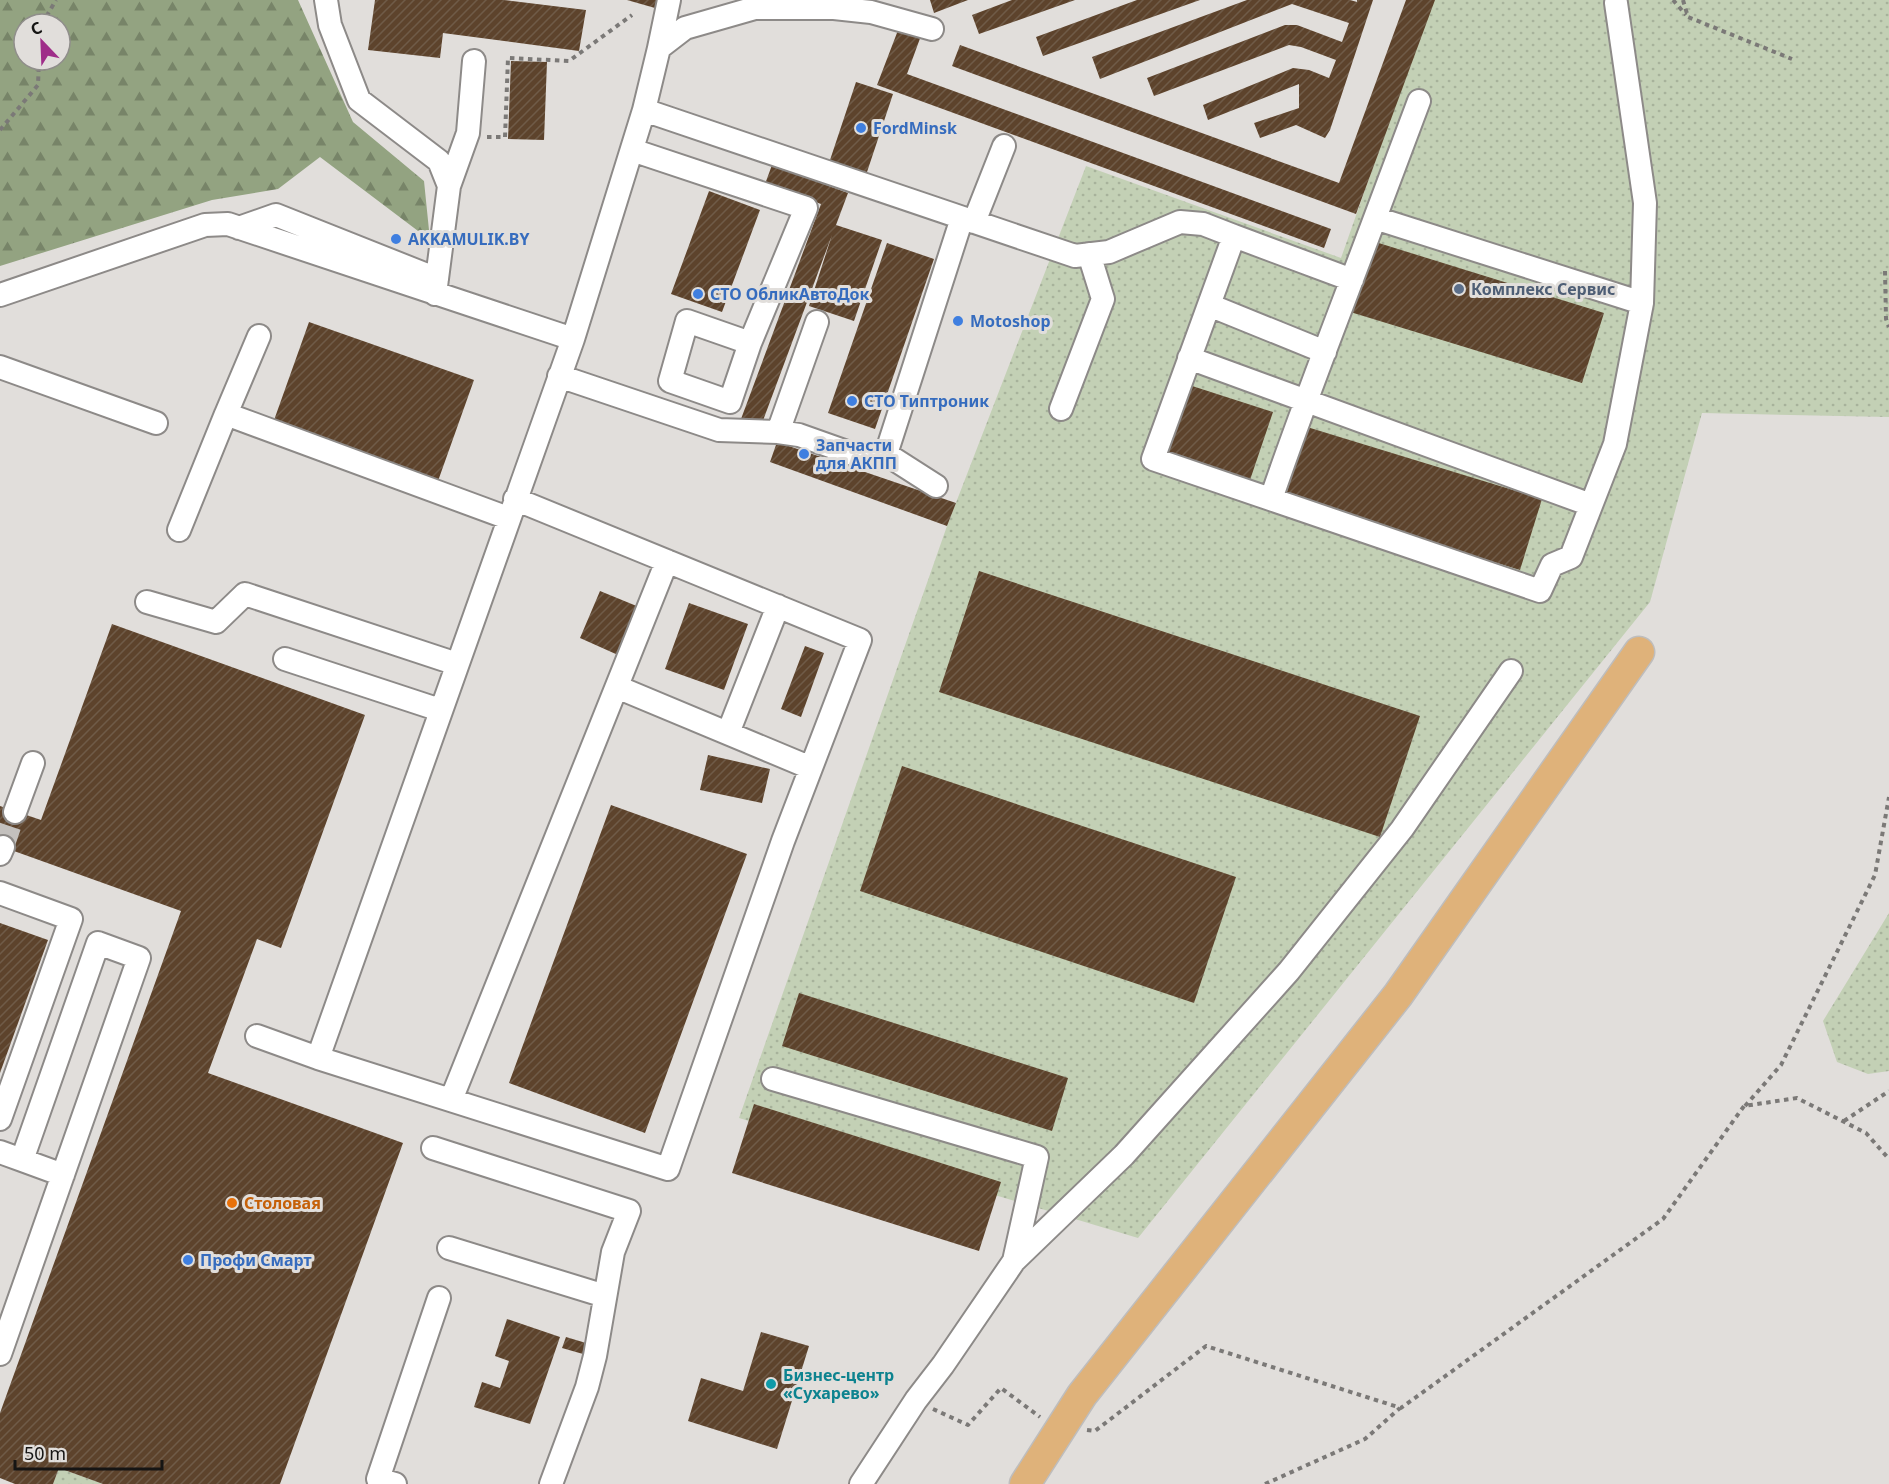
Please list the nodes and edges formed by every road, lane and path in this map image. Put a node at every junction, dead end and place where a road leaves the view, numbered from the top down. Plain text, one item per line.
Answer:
1 (326, 0) edge
2 (669, 0) edge
3 (1673, 0) edge
4 (1683, 0) edge
5 (1616, 3) dead end
6 (893, 9) edge
7 (632, 15) dead end
8 (1688, 17) junction
9 (932, 28) dead end
10 (658, 48) junction
11 (1792, 59) dead end
12 (474, 61) dead end
13 (39, 72) edge
14 (1419, 101) dead end
15 (644, 110) junction
16 (0, 130) edge
17 (467, 136) junction
18 (1004, 146) dead end
19 (632, 150) junction
20 (449, 186) junction
21 (1375, 218) junction
22 (968, 220) junction
23 (1234, 236) junction
24 (1089, 254) junction
25 (1885, 272) dead end
26 (1352, 280) junction
27 (436, 287) junction
28 (0, 295) edge
29 (1642, 303) junction
30 (1209, 305) junction
31 (818, 322) dead end
32 (1889, 327) edge
33 (259, 336) dead end
34 (573, 339) junction
35 (750, 343) dead end
36 (1325, 352) junction
37 (1189, 358) junction
38 (0, 367) edge
39 (559, 376) junction
40 (1305, 399) junction
41 (1061, 409) dead end
42 (226, 414) junction
43 (156, 423) dead end
44 (778, 432) junction
45 (886, 454) junction
46 (936, 486) dead end
47 (1271, 499) junction
48 (1591, 505) junction
49 (512, 508) junction
50 (179, 530) dead end
51 (667, 561) junction
52 (147, 602) dead end
53 (778, 606) junction
54 (1639, 652) dead end
55 (285, 659) dead end
56 (457, 664) junction
57 (1511, 671) dead end
58 (617, 687) junction
59 (440, 710) junction
60 (728, 734) junction
61 (33, 763) dead end
62 (811, 768) junction
63 (1889, 797) edge
64 (15, 812) tunnel mouth
65 (0, 893) edge
66 (257, 1036) dead end
67 (318, 1058) junction
68 (774, 1079) dead end
69 (1889, 1091) edge
70 (451, 1100) junction
71 (1744, 1106) junction
72 (0, 1119) edge
73 (1844, 1121) junction
74 (433, 1148) dead end
75 (0, 1152) edge
76 (1889, 1159) edge
77 (22, 1160) junction
78 (63, 1175) junction
79 (448, 1248) dead end
80 (1014, 1261) junction
81 (605, 1296) junction
82 (439, 1299) dead end
83 (0, 1354) edge
84 (916, 1400) junction
85 (1401, 1408) junction
86 (1047, 1421) dead end
87 (1086, 1430) dead end
88 (383, 1482) edge
89 (551, 1484) edge
90 (861, 1484) edge
91 (1025, 1484) edge
92 (1265, 1484) edge

1 - 20 lane
2 - 10 lane
3 - 8 path
4 - 8 path
5 - 29 lane
6 - 9 lane
6 - 10 lane
7 - 17 path
8 - 11 path
10 - 15 lane
12 - 17 lane
13 - 16 path
14 - 21 lane
15 - 19 lane
15 - 22 lane
17 - 20 lane
18 - 22 lane
19 - 34 lane
19 - 35 lane
20 - 27 lane
21 - 26 lane
21 - 29 lane
22 - 24 lane
22 - 45 lane
23 - 24 lane
23 - 26 lane
23 - 30 lane
24 - 41 lane
25 - 32 path
26 - 36 lane
27 - 28 lane
27 - 34 lane
29 - 48 lane
30 - 36 lane
30 - 37 lane
31 - 44 lane
33 - 42 lane
34 - 39 lane
36 - 40 lane
37 - 40 lane
37 - 47 lane
38 - 43 lane
39 - 44 lane
39 - 49 lane
40 - 47 lane
40 - 48 lane
42 - 49 lane
42 - 50 lane
44 - 45 lane
45 - 46 lane
47 - 48 lane
49 - 51 lane
49 - 56 lane
51 - 53 lane
51 - 58 lane
52 - 56 lane
53 - 60 lane
53 - 62 lane
54 - 91 main road
55 - 59 lane
56 - 59 lane
57 - 80 lane
58 - 60 lane
58 - 70 lane
59 - 67 lane
60 - 62 lane
61 - 64 lane
62 - 70 lane
63 - 71 path
65 - 72 lane
66 - 67 lane
67 - 70 lane
68 - 80 lane
69 - 73 path
71 - 73 path
71 - 85 path
73 - 76 path
74 - 81 lane
75 - 77 lane
77 - 78 lane
77 - 78 lane
78 - 83 lane
79 - 81 lane
80 - 84 lane
81 - 89 lane
82 - 88 lane
84 - 86 path
84 - 90 lane
85 - 87 path
85 - 92 path

